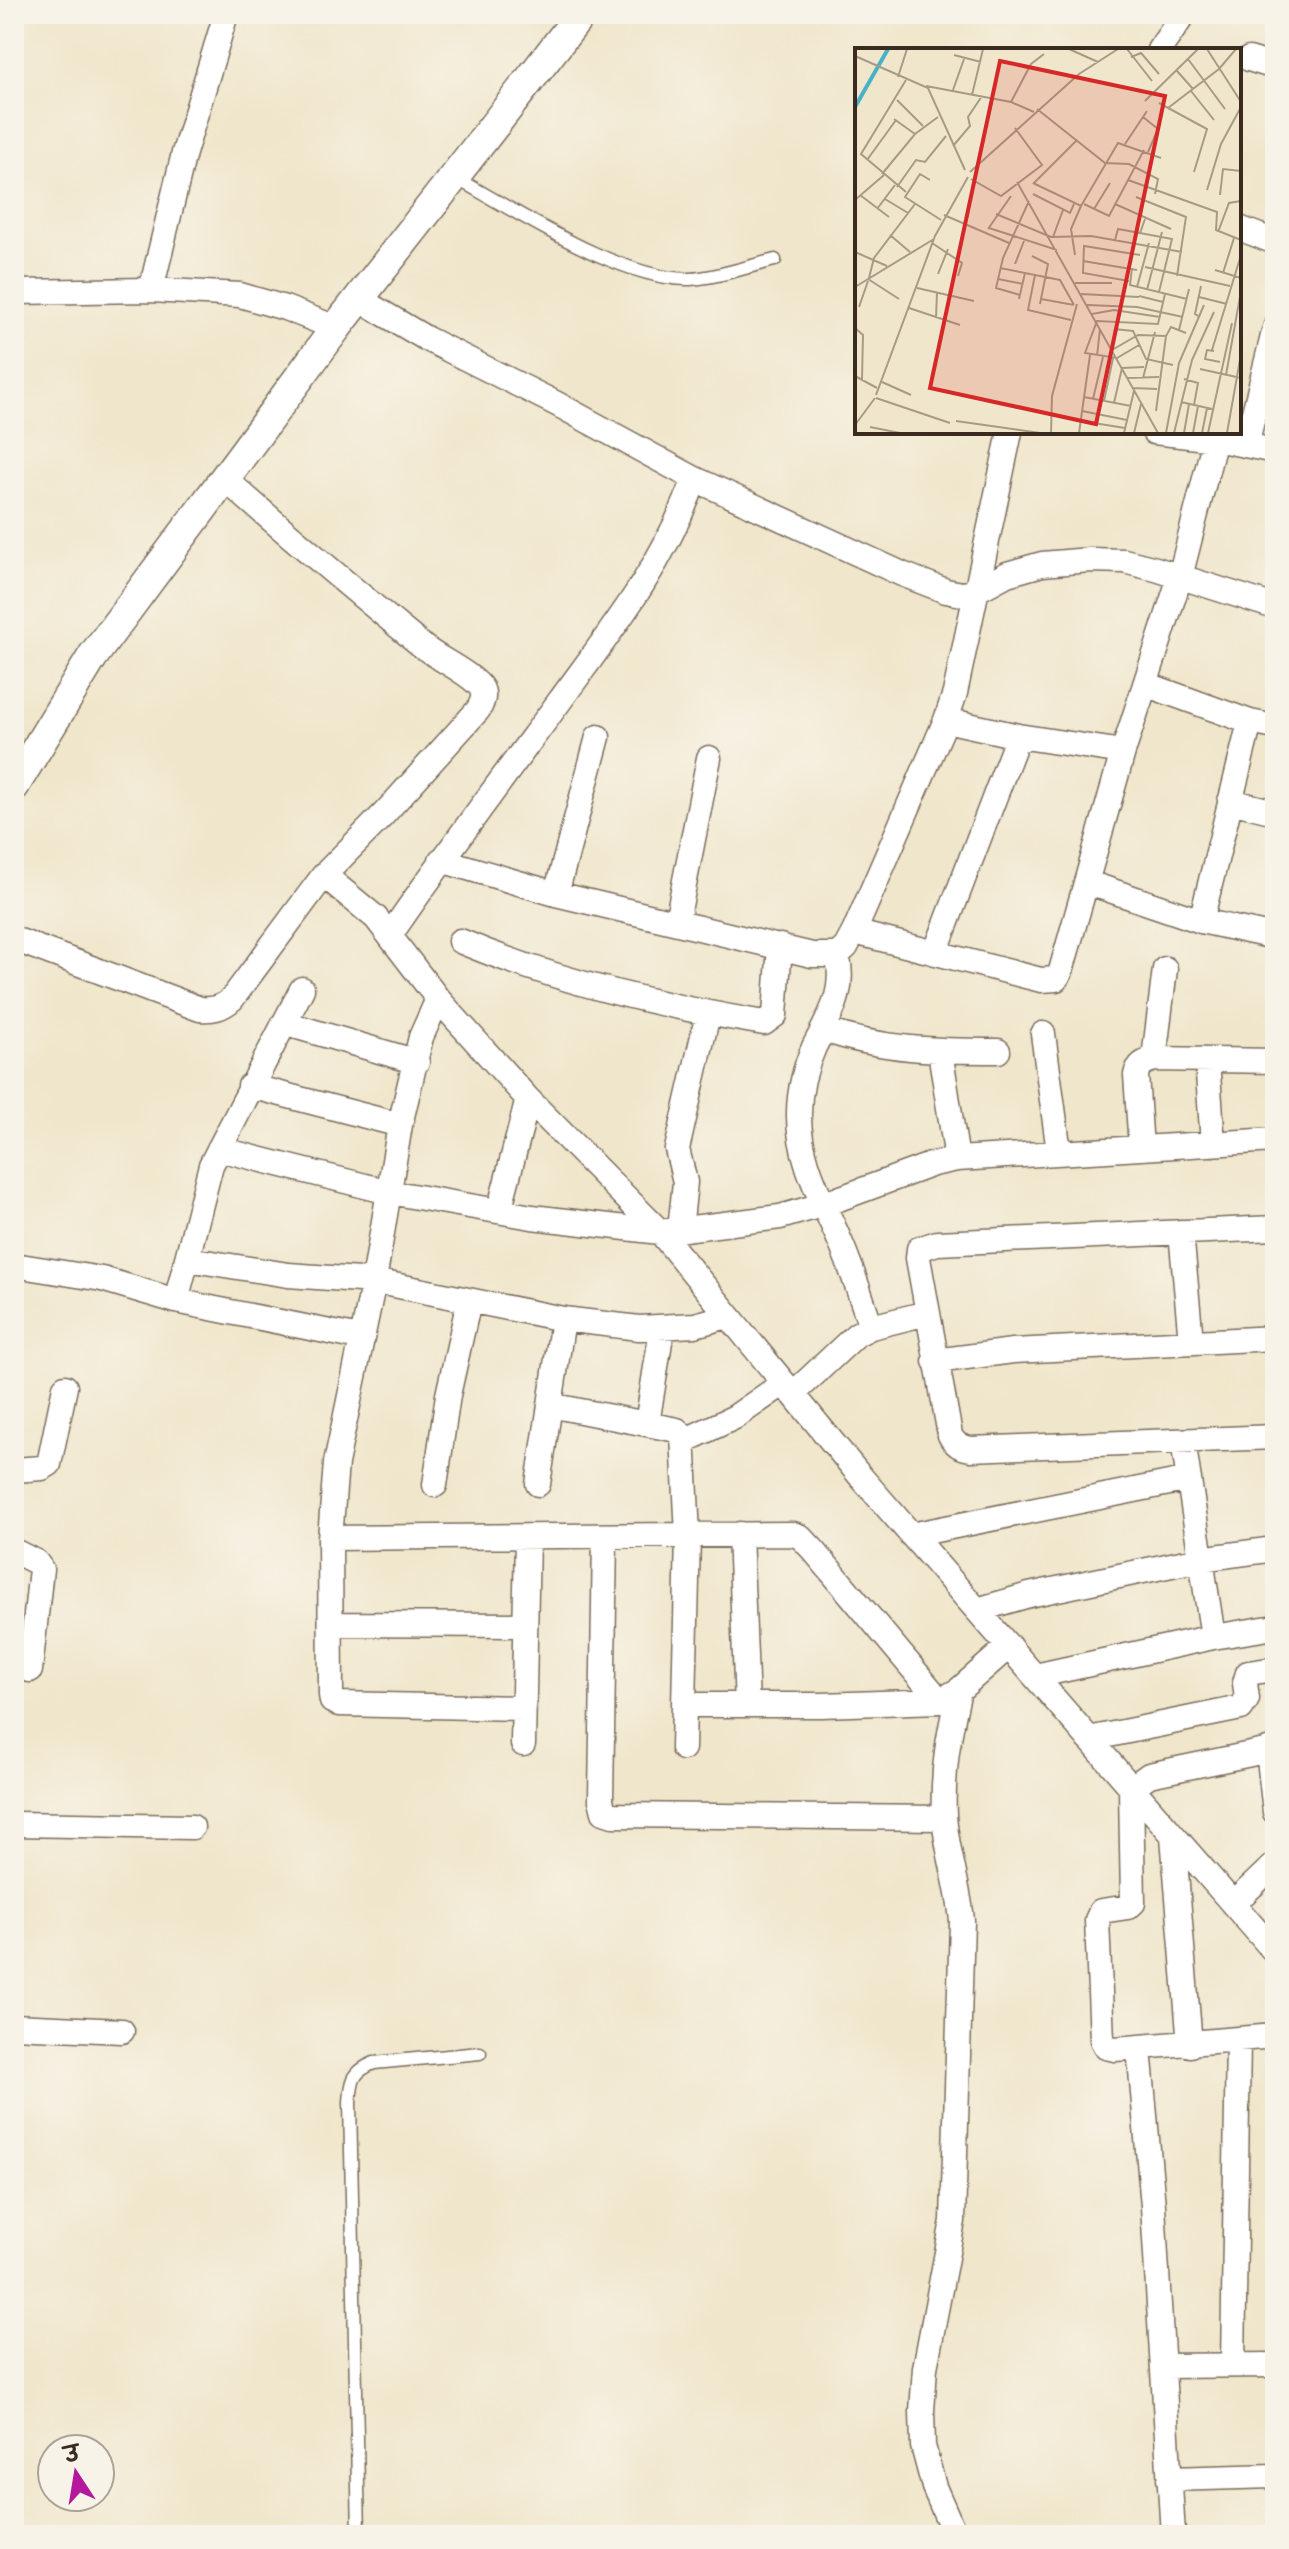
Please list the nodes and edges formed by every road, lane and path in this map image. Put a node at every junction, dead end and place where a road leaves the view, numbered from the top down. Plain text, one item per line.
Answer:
1 (226, 14) edge
2 (581, 14) edge
3 (1184, 14) edge
4 (1160, 48) edge
5 (1249, 59) dead end
6 (1275, 67) edge
7 (454, 177) junction
8 (1241, 229) edge
9 (1275, 242) edge
10 (775, 260) dead end
11 (151, 290) junction
12 (14, 292) edge
13 (359, 299) junction
14 (336, 328) junction
15 (1275, 328) edge
16 (1010, 434) edge
17 (1171, 434) edge
18 (1215, 439) junction
19 (1246, 445) junction
20 (1275, 451) edge
21 (224, 478) junction
22 (695, 479) junction
23 (1180, 577) junction
24 (974, 592) junction
25 (1275, 607) edge
26 (1145, 684) junction
27 (946, 720) junction
28 (1250, 722) junction
29 (1275, 727) edge
30 (1018, 736) junction
31 (598, 737) dead end
32 (1123, 752) junction
33 (709, 758) dead end
34 (14, 786) edge
35 (1230, 801) junction
36 (1275, 812) edge
37 (441, 860) junction
38 (324, 875) junction
39 (1086, 882) junction
40 (556, 894) junction
41 (677, 921) junction
42 (1201, 921) junction
43 (854, 932) junction
44 (390, 935) junction
45 (1275, 937) edge
46 (14, 939) edge
47 (460, 941) dead end
48 (780, 946) junction
49 (935, 953) junction
50 (837, 955) junction
51 (1165, 969) dead end
52 (302, 989) dead end
53 (438, 999) junction
54 (708, 1014) junction
55 (284, 1023) junction
56 (825, 1030) junction
57 (1043, 1034) dead end
58 (940, 1051) junction
59 (998, 1051) dead end
60 (1154, 1059) junction
61 (1207, 1060) junction
62 (1275, 1061) edge
63 (417, 1062) junction
64 (250, 1086) junction
65 (528, 1099) junction
66 (400, 1125) junction
67 (1275, 1140) edge
68 (1213, 1144) junction
69 (1141, 1148) junction
70 (219, 1149) junction
71 (1059, 1152) junction
72 (957, 1159) junction
73 (389, 1192) junction
74 (822, 1205) junction
75 (499, 1211) junction
76 (1275, 1228) edge
77 (670, 1231) junction
78 (1181, 1232) junction
79 (187, 1259) junction
80 (14, 1265) edge
81 (374, 1281) junction
82 (176, 1301) junction
83 (469, 1301) junction
84 (927, 1313) junction
85 (728, 1316) junction
86 (563, 1319) junction
87 (871, 1327) junction
88 (662, 1329) junction
89 (360, 1338) junction
90 (1275, 1338) edge
91 (1191, 1341) junction
92 (935, 1361) junction
93 (65, 1387) dead end
94 (788, 1389) junction
95 (550, 1405) junction
96 (647, 1424) junction
97 (1275, 1437) edge
98 (684, 1441) junction
99 (1183, 1441) junction
100 (14, 1470) edge
101 (1189, 1479) junction
102 (538, 1484) dead end
103 (435, 1485) dead end
104 (740, 1534) junction
105 (911, 1535) junction
106 (688, 1536) junction
107 (527, 1537) junction
108 (605, 1537) junction
109 (330, 1538) junction
110 (1275, 1549) edge
111 (14, 1551) edge
112 (1200, 1559) junction
113 (977, 1610) junction
114 (331, 1624) junction
115 (524, 1625) junction
116 (1275, 1627) edge
117 (1213, 1637) junction
118 (1009, 1646) junction
119 (1275, 1669) edge
120 (30, 1670) dead end
121 (1035, 1676) junction
122 (950, 1696) junction
123 (684, 1705) junction
124 (747, 1705) junction
125 (522, 1708) junction
126 (1089, 1739) junction
127 (523, 1744) dead end
128 (683, 1748) dead end
129 (1271, 1750) edge
130 (1131, 1788) junction
131 (1275, 1812) edge
132 (944, 1818) junction
133 (14, 1824) edge
134 (192, 1827) dead end
135 (1173, 1836) junction
136 (1275, 1864) edge
137 (1233, 1904) junction
138 (1275, 1952) edge
139 (14, 2026) edge
140 (122, 2031) dead end
141 (1275, 2036) edge
142 (1238, 2040) junction
143 (1190, 2045) junction
144 (1139, 2048) junction
145 (480, 2053) dead end
146 (1233, 2365) junction
147 (1275, 2365) edge
148 (1163, 2366) junction
149 (1275, 2476) edge
150 (1169, 2479) junction
151 (359, 2535) edge
152 (955, 2535) edge
153 (1173, 2535) edge

1 - 11 street
2 - 7 street
3 - 4 street
5 - 6 street
7 - 10 lane
7 - 13 street
8 - 9 street
11 - 12 street
11 - 14 street
13 - 14 street
13 - 22 street
14 - 21 street
15 - 19 street
16 - 24 street
17 - 18 street
18 - 19 street
18 - 23 street
19 - 20 street
21 - 34 street
21 - 38 street
22 - 24 street
22 - 37 street
23 - 24 street
23 - 25 street
23 - 26 street
24 - 27 street
26 - 28 street
26 - 32 street
27 - 30 street
27 - 43 street
28 - 29 street
28 - 35 street
30 - 32 street
30 - 49 street
31 - 40 street
32 - 39 street
33 - 41 street
35 - 36 street
35 - 42 street
37 - 40 street
37 - 44 street
38 - 44 street
38 - 46 street
39 - 42 street
39 - 49 street
40 - 41 street
41 - 48 street
42 - 45 street
43 - 49 street
43 - 50 street
44 - 53 street
47 - 54 street
48 - 50 street
48 - 54 street
50 - 56 street
51 - 60 street
52 - 55 street
53 - 63 street
53 - 65 street
54 - 77 street
55 - 63 street
55 - 64 street
56 - 58 street
56 - 74 street
57 - 71 street
58 - 59 street
58 - 72 street
60 - 61 street
60 - 69 street
61 - 62 street
61 - 68 street
63 - 66 street
64 - 66 street
64 - 70 street
65 - 75 street
65 - 77 street
66 - 73 street
67 - 68 street
68 - 69 street
69 - 71 street
70 - 73 street
70 - 79 street
71 - 72 street
72 - 74 street
73 - 75 street
73 - 81 street
74 - 77 street
74 - 87 street
75 - 77 street
76 - 78 street
77 - 85 street
78 - 84 street
78 - 91 street
79 - 81 street
79 - 82 street
80 - 82 street
81 - 83 street
81 - 89 street
82 - 89 street
83 - 86 street
83 - 103 street
84 - 87 street
84 - 92 street
85 - 88 street
85 - 94 street
86 - 88 street
86 - 95 street
87 - 94 street
88 - 96 street
89 - 109 street
90 - 91 street
91 - 92 street
92 - 99 street
93 - 100 street
94 - 98 street
94 - 105 street
95 - 96 street
95 - 102 street
96 - 98 street
97 - 99 street
98 - 106 street
99 - 101 street
101 - 105 street
101 - 112 street
104 - 106 street
104 - 122 street
104 - 124 street
105 - 113 street
106 - 108 street
106 - 123 street
107 - 108 street
107 - 109 street
107 - 115 street
108 - 132 street
109 - 114 street
110 - 112 street
111 - 120 street
112 - 113 street
112 - 117 street
113 - 118 street
114 - 115 street
114 - 125 street
115 - 125 street
116 - 117 street
117 - 121 street
118 - 121 street
118 - 122 street
119 - 126 street
121 - 126 street
122 - 124 street
122 - 132 street
123 - 124 street
123 - 128 street
125 - 127 street
126 - 130 street
129 - 130 street
129 - 131 street
130 - 135 street
130 - 144 street
132 - 152 street
133 - 134 street
135 - 137 street
135 - 143 street
136 - 137 street
137 - 138 street
139 - 140 street
141 - 142 street
142 - 143 street
142 - 146 street
143 - 144 street
144 - 148 street
145 - 151 lane
146 - 147 street
146 - 148 street
148 - 150 street
149 - 150 street
150 - 153 street

